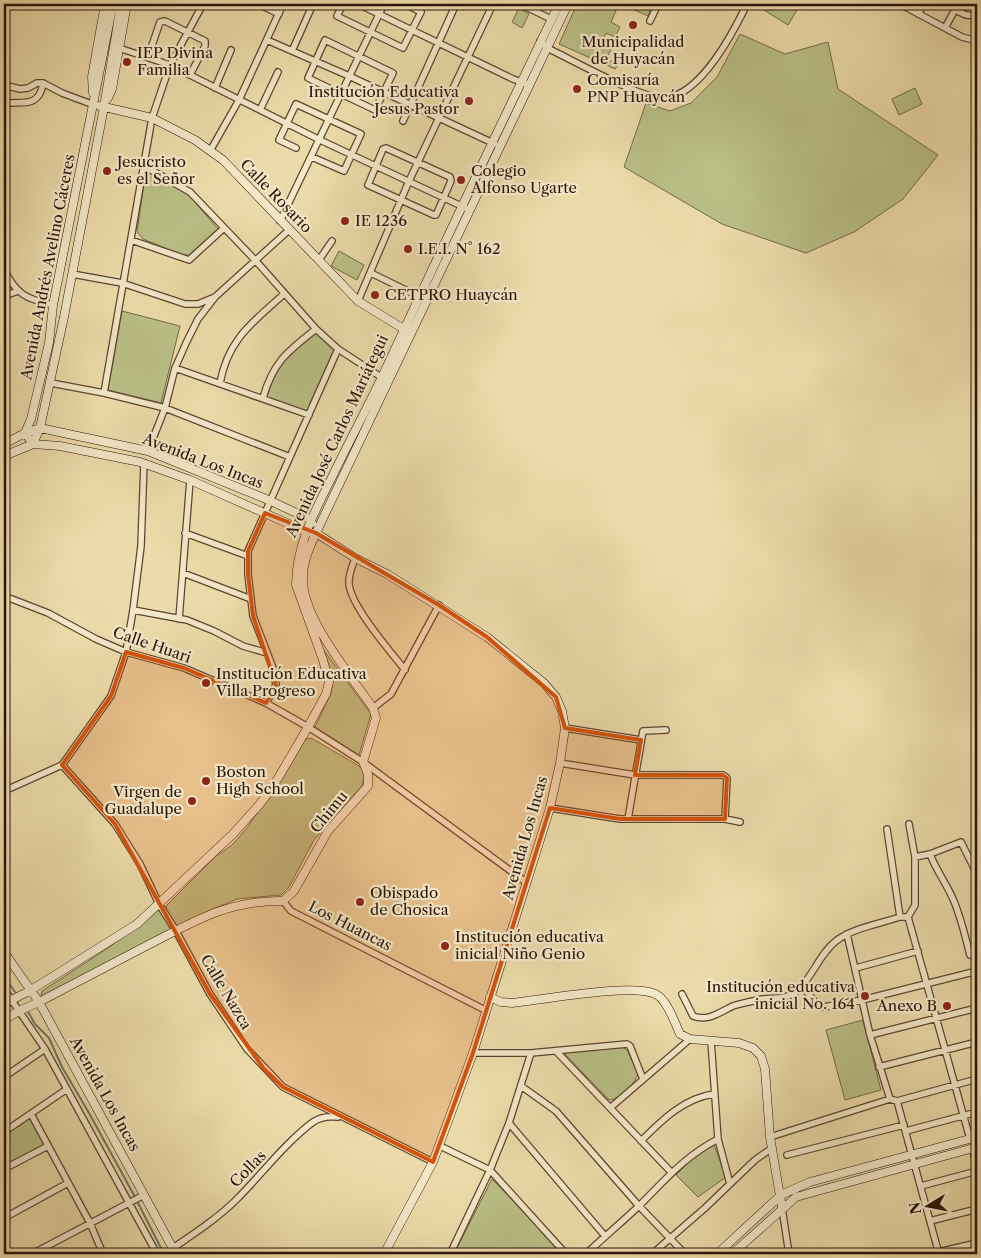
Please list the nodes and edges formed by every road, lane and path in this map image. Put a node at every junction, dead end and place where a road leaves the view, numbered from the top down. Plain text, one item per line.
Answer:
1 (105, 4) edge
2 (113, 4) edge
3 (121, 4) edge
4 (127, 4) edge
5 (203, 4) edge
6 (258, 4) edge
7 (283, 4) edge
8 (313, 4) edge
9 (343, 4) edge
10 (358, 4) edge
11 (384, 4) edge
12 (405, 4) edge
13 (456, 4) edge
14 (493, 4) edge
15 (520, 4) edge
16 (559, 4) edge
17 (568, 4) edge
18 (658, 4) edge
19 (747, 4) edge
20 (900, 4) edge
21 (924, 4) edge
22 (958, 4) edge
23 (955, 10) junction
24 (279, 14) junction
25 (379, 14) junction
26 (918, 14) junction
27 (977, 16) edge
28 (551, 19) junction
29 (650, 21) dead end
30 (945, 28) junction
31 (412, 29) junction
32 (188, 32) junction
33 (370, 33) junction
34 (268, 40) junction
35 (540, 41) junction
36 (977, 41) edge
37 (439, 42) junction
38 (119, 48) junction
39 (547, 48) junction
40 (231, 50) dead end
41 (292, 51) junction
42 (359, 56) junction
43 (468, 56) junction
44 (148, 57) junction
45 (316, 61) junction
46 (170, 65) junction
47 (278, 72) dead end
48 (190, 75) junction
49 (349, 76) junction
50 (522, 81) junction
51 (43, 83) junction
52 (4, 85) edge
53 (530, 85) junction
54 (215, 88) junction
55 (384, 92) junction
56 (341, 94) junction
57 (239, 100) junction
58 (4, 104) edge
59 (94, 105) junction
60 (410, 105) junction
61 (104, 107) junction
62 (260, 110) junction
63 (152, 118) junction
64 (438, 118) junction
65 (329, 119) junction
66 (403, 121) dead end
67 (287, 123) junction
68 (320, 140) junction
69 (492, 143) junction
70 (500, 147) junction
71 (296, 148) dead end
72 (210, 151) junction
73 (352, 154) junction
74 (312, 157) junction
75 (418, 162) junction
76 (144, 166) junction
77 (375, 166) junction
78 (409, 181) junction
79 (444, 198) junction
80 (76, 199) junction
81 (401, 199) junction
82 (86, 201) junction
83 (466, 208) junction
84 (280, 221) junction
85 (224, 228) junction
86 (289, 230) junction
87 (131, 240) junction
88 (332, 242) dead end
89 (319, 260) junction
90 (256, 261) junction
91 (4, 269) edge
92 (370, 273) junction
93 (72, 274) junction
94 (122, 283) junction
95 (18, 292) junction
96 (284, 294) junction
97 (4, 296) edge
98 (418, 296) junction
99 (215, 297) junction
100 (358, 301) junction
101 (53, 305) junction
102 (403, 328) junction
103 (316, 329) junction
104 (411, 333) junction
105 (49, 343) junction
106 (58, 345) junction
107 (338, 349) junction
108 (176, 368) junction
109 (381, 377) junction
110 (51, 383) junction
111 (220, 383) junction
112 (104, 393) junction
113 (263, 398) junction
114 (165, 408) junction
115 (309, 415) junction
116 (40, 428) junction
117 (25, 433) junction
118 (4, 444) edge
119 (33, 444) junction
120 (148, 451) junction
121 (4, 456) edge
122 (290, 457) junction
123 (144, 463) junction
124 (190, 480) junction
125 (271, 501) junction
126 (266, 513) junction
127 (311, 520) junction
128 (307, 532) junction
129 (185, 533) junction
130 (316, 533) junction
131 (248, 556) junction
132 (356, 558) junction
133 (182, 573) junction
134 (4, 596) edge
135 (251, 599) junction
136 (439, 605) junction
137 (133, 610) junction
138 (180, 619) junction
139 (126, 652) junction
140 (267, 653) junction
141 (405, 670) junction
142 (266, 703) junction
143 (373, 708) junction
144 (308, 727) junction
145 (565, 728) junction
146 (666, 730) dead end
147 (641, 740) junction
148 (363, 762) junction
149 (560, 763) junction
150 (62, 765) junction
151 (635, 775) junction
152 (4, 791) edge
153 (550, 808) junction
154 (628, 819) junction
155 (725, 819) junction
156 (740, 822) dead end
157 (909, 824) dead end
158 (887, 829) dead end
159 (930, 854) junction
160 (915, 857) junction
161 (977, 874) edge
162 (527, 883) junction
163 (283, 901) junction
164 (159, 904) junction
165 (900, 917) junction
166 (908, 917) junction
167 (176, 931) junction
168 (847, 934) junction
169 (918, 951) junction
170 (4, 952) edge
171 (970, 955) dead end
172 (856, 968) junction
173 (977, 971) edge
174 (927, 984) junction
175 (802, 986) junction
176 (4, 989) edge
177 (31, 990) junction
178 (682, 994) dead end
179 (490, 997) junction
180 (11, 999) junction
181 (862, 1000) junction
182 (39, 1002) junction
183 (4, 1004) edge
184 (977, 1008) edge
185 (19, 1010) junction
186 (485, 1010) junction
187 (936, 1018) junction
188 (4, 1020) edge
189 (870, 1036) junction
190 (690, 1039) junction
191 (711, 1041) junction
192 (977, 1042) edge
193 (45, 1049) junction
194 (946, 1050) junction
195 (556, 1051) junction
196 (473, 1053) junction
197 (531, 1053) junction
198 (879, 1066) junction
199 (4, 1077) edge
200 (643, 1079) junction
201 (977, 1079) edge
202 (955, 1085) junction
203 (520, 1086) junction
204 (66, 1089) junction
205 (714, 1094) junction
206 (890, 1099) junction
207 (897, 1100) junction
208 (610, 1108) junction
209 (977, 1112) edge
210 (31, 1114) junction
211 (963, 1116) junction
212 (342, 1118) junction
213 (509, 1123) junction
214 (904, 1125) junction
215 (4, 1132) edge
216 (906, 1132) junction
217 (770, 1137) junction
218 (974, 1138) edge
219 (718, 1139) junction
220 (641, 1141) junction
221 (48, 1146) junction
222 (440, 1146) junction
223 (772, 1148) junction
224 (975, 1148) edge
225 (912, 1154) junction
226 (787, 1156) dead end
227 (433, 1162) junction
228 (914, 1164) junction
229 (977, 1166) edge
230 (4, 1169) edge
231 (490, 1170) junction
232 (977, 1171) edge
233 (671, 1172) junction
234 (68, 1183) junction
235 (730, 1184) junction
236 (921, 1186) junction
237 (144, 1195) junction
238 (781, 1195) junction
239 (129, 1203) junction
240 (639, 1206) junction
241 (782, 1208) junction
242 (977, 1208) edge
243 (4, 1218) edge
244 (930, 1221) junction
245 (90, 1223) junction
246 (605, 1236) junction
247 (669, 1238) junction
248 (977, 1244) edge
249 (174, 1251) edge
250 (938, 1253) edge
251 (32, 1254) edge
252 (103, 1254) edge
253 (157, 1254) edge
254 (384, 1254) edge
255 (450, 1254) edge
256 (566, 1254) edge
257 (586, 1254) edge
258 (652, 1254) edge
259 (685, 1254) edge
260 (717, 1254) edge
261 (732, 1254) edge
262 (789, 1254) edge

1 - 59 main road, Avenida Andrés Avelino Cáceres
2 - 59 main road, Avenida Andrés Avelino Cáceres
3 - 61 main road, Avenida Andrés Avelino Cáceres
4 - 38 main road, Avenida Andrés Avelino Cáceres
5 - 32 street
6 - 24 street
7 - 24 street
8 - 41 street
9 - 33 street
10 - 25 street
11 - 25 street
12 - 31 street
13 - 37 street
14 - 43 street
15 - 28 street
16 - 28 main road, Avenida José Carlos Mariátegui
17 - 39 main road, Avenida José Carlos Mariátegui
18 - 29 street
19 - 39 street
20 - 26 street
21 - 26 street
22 - 23 street
23 - 27 street
23 - 30 street
24 - 34 street
25 - 31 street
25 - 33 street
26 - 30 street
28 - 35 main road, Avenida José Carlos Mariátegui
30 - 36 street
31 - 33 street
31 - 37 street
32 - 44 street
32 - 46 street
32 - 48 street
33 - 42 street
34 - 41 street
34 - 57 street
35 - 39 street
35 - 50 main road, Avenida José Carlos Mariátegui
37 - 43 street
37 - 60 street
38 - 44 street
38 - 61 main road, Avenida Andrés Avelino Cáceres
39 - 53 main road, Avenida José Carlos Mariátegui
40 - 54 street
41 - 45 street
42 - 45 street
42 - 49 street
42 - 55 street
43 - 50 street
43 - 64 street
44 - 46 street
45 - 49 street
45 - 56 street
46 - 48 street
46 - 63 street
47 - 62 street
48 - 54 street
49 - 55 street
49 - 56 street
50 - 53 street
50 - 69 main road, Avenida José Carlos Mariátegui
51 - 52 street
51 - 58 street
51 - 59 street
53 - 70 main road, Avenida José Carlos Mariátegui
54 - 57 street
55 - 56 street
55 - 60 street
56 - 65 street
57 - 62 street
57 - 72 street
59 - 61 main road, Calle Rosario
59 - 80 main road, Avenida Andrés Avelino Cáceres
60 - 64 street
60 - 66 street
61 - 63 main road, Calle Rosario
61 - 82 main road, Avenida Andrés Avelino Cáceres
62 - 67 street
63 - 72 main road, Calle Rosario
63 - 76 street
64 - 69 street
64 - 75 street
65 - 67 street
65 - 68 street
65 - 73 street
67 - 68 street
67 - 71 street
68 - 73 street
68 - 74 street
69 - 70 street
69 - 83 main road, Avenida José Carlos Mariátegui
70 - 83 main road, Avenida José Carlos Mariátegui
72 - 84 main road, Calle Rosario
73 - 74 street
73 - 77 street
74 - 84 street
75 - 77 street
75 - 78 street
75 - 79 street
76 - 85 street
76 - 87 street
77 - 78 street
77 - 81 street
78 - 79 street
78 - 81 street
79 - 81 street
79 - 83 street
80 - 82 main road
80 - 101 main road, Avenida Andrés Avelino Cáceres
81 - 92 street
82 - 93 main road, Avenida Andrés Avelino Cáceres
83 - 98 main road, Avenida José Carlos Mariátegui
83 - 104 main road, Avenida José Carlos Mariátegui
84 - 86 main road, Calle Rosario
85 - 87 street
85 - 90 street
86 - 89 main road, Calle Rosario
86 - 90 street
87 - 94 street
88 - 89 street
89 - 100 main road, Calle Rosario
90 - 96 street
90 - 99 street
91 - 95 street
92 - 98 street
92 - 100 street
93 - 94 street
93 - 106 main road, Avenida Andrés Avelino Cáceres
94 - 99 street
94 - 112 street
95 - 97 street
95 - 101 street
96 - 103 street
96 - 111 street
98 - 102 main road, Avenida José Carlos Mariátegui
99 - 108 street
100 - 102 main road, Calle Rosario
101 - 105 main road, Avenida Andrés Avelino Cáceres
102 - 104 main road, Calle Rosario
102 - 109 main road, Avenida José Carlos Mariátegui
103 - 107 street
103 - 113 street
104 - 130 main road, Avenida José Carlos Mariátegui
105 - 106 main road
105 - 117 main road, Avenida Andrés Avelino Cáceres
106 - 110 main road, Avenida Andrés Avelino Cáceres
107 - 109 street
107 - 115 street
108 - 111 street
108 - 114 street
109 - 127 main road, Avenida José Carlos Mariátegui
110 - 112 street
110 - 116 main road, Avenida Andrés Avelino Cáceres
111 - 113 street
112 - 114 street
113 - 115 street
114 - 120 street
114 - 122 street
115 - 122 street
116 - 117 main road
116 - 119 main road, Avenida Andrés Avelino Cáceres
116 - 120 main road, Avenida Los Incas
117 - 118 main road
117 - 119 main road
119 - 121 main road
119 - 123 main road, Avenida Los Incas
120 - 125 main road, Avenida Los Incas
122 - 125 street
123 - 124 main road, Avenida Los Incas
123 - 137 street
124 - 126 main road, Avenida Los Incas
124 - 129 street
125 - 126 street
125 - 127 main road, Avenida Los Incas
126 - 128 main road, Avenida Los Incas
126 - 131 street
127 - 128 main road, Avenida José Carlos Mariátegui
127 - 130 main road
128 - 130 main road, Avenida Los Incas
128 - 144 main road, Avenida José Carlos Mariátegui
129 - 131 street
129 - 133 street
130 - 132 main road, Avenida Los Incas
130 - 143 main road, Avenida José Carlos Mariátegui
131 - 135 street
132 - 136 main road, Avenida Los Incas
132 - 141 street
133 - 135 street
133 - 138 street
134 - 139 street, Calle Huari
135 - 140 street
136 - 141 street
136 - 145 main road, Avenida Los Incas
137 - 138 street
137 - 139 street
138 - 140 street
139 - 142 street, Calle Huari
139 - 150 street
140 - 142 street
141 - 143 street
142 - 144 street, Calle Huari
143 - 148 main road
144 - 148 street, Calle Huari
144 - 164 main road, Avenida José Carlos Mariátegui
145 - 147 street
145 - 149 main road, Avenida Los Incas
146 - 147 street
147 - 151 street
148 - 162 street, Calle Huari
148 - 163 main road, Chimu
149 - 151 street
149 - 153 main road, Avenida Los Incas
150 - 152 street
150 - 164 street, Calle Nazca
151 - 154 street
151 - 155 street
153 - 154 street
153 - 162 main road, Avenida Los Incas
154 - 155 street
155 - 156 street
157 - 160 street
158 - 165 street
159 - 160 street
159 - 161 street
159 - 171 street
160 - 166 street
162 - 179 main road, Avenida Los Incas
163 - 167 main road
163 - 186 street, Los Huancas
164 - 167 street, Calle Nazca
164 - 177 main road, Avenida José Carlos Mariátegui
165 - 166 street
165 - 168 street
166 - 169 street
167 - 182 main road
167 - 212 street, Calle Nazca
168 - 172 street
168 - 175 street
169 - 172 street
169 - 174 street
170 - 177 main road, Avenida Los Incas
172 - 181 street
173 - 174 street
174 - 181 street
174 - 187 street
175 - 178 street
175 - 181 street
176 - 180 street
177 - 180 main road, Avenida José Carlos Mariátegui
177 - 182 main road, Avenida Los Incas
179 - 186 main road, Avenida Los Incas
179 - 190 main road
180 - 183 main road, Avenida José Carlos Mariátegui
180 - 185 street
181 - 189 street
182 - 185 main road
182 - 237 main road, Avenida Los Incas
184 - 187 street
185 - 188 main road
185 - 193 street
186 - 196 main road, Avenida Los Incas
187 - 189 street
187 - 194 street
189 - 198 street
190 - 191 main road
190 - 200 street
191 - 205 street
191 - 217 main road
192 - 194 street
193 - 199 street
193 - 204 street
194 - 198 street
194 - 202 street
195 - 197 street
195 - 200 street
195 - 208 street
196 - 197 street
196 - 222 main road, Avenida Los Incas
197 - 203 street
198 - 206 street
200 - 208 street
201 - 202 street
202 - 207 street
202 - 211 street
203 - 213 street
203 - 240 street
204 - 210 street
204 - 239 street
205 - 219 street
205 - 220 street
206 - 207 street
206 - 217 street
207 - 214 street
208 - 220 street
209 - 211 street
210 - 215 street
210 - 221 street
211 - 216 street
211 - 218 street
212 - 227 street, Calle Nazca
212 - 249 street, Collas
213 - 231 street
213 - 246 street
214 - 216 street
214 - 226 street
216 - 225 street
217 - 223 main road
218 - 225 main road
219 - 233 street
219 - 235 street
220 - 233 street
221 - 230 street
221 - 234 street
222 - 227 main road, Avenida Los Incas
222 - 231 street
223 - 235 street
223 - 238 main road
224 - 228 main road
224 - 229 street
225 - 228 street
225 - 238 main road
227 - 254 main road, Avenida Los Incas
228 - 236 street
228 - 241 main road
231 - 255 street
231 - 256 street
232 - 236 street
233 - 240 street
234 - 243 street
234 - 245 street
235 - 247 street
236 - 244 street
237 - 239 street
237 - 249 main road, Avenida Los Incas
238 - 241 main road
238 - 260 main road
239 - 245 street
239 - 253 street
240 - 246 street
240 - 247 street
241 - 261 main road
241 - 262 street
242 - 244 street
244 - 250 street
245 - 251 street
245 - 252 street
246 - 257 street
247 - 258 street
247 - 259 street
248 - 250 street

